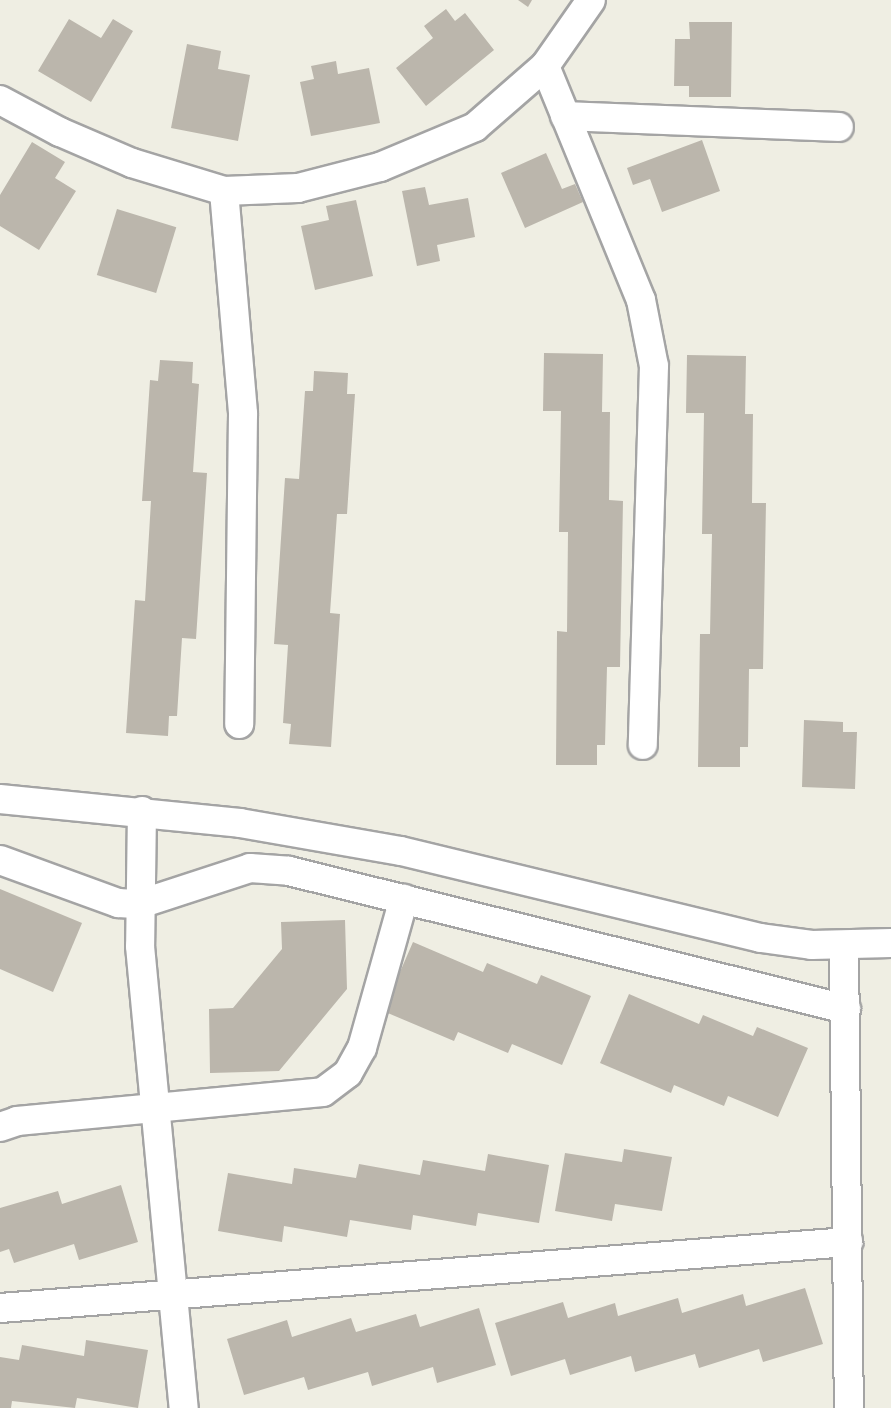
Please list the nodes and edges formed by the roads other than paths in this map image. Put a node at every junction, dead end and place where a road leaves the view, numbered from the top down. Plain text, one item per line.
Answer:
1 (591, 0) edge
2 (545, 66) junction
3 (2, 106) edge
4 (565, 116) junction
5 (839, 127) dead end
6 (224, 191) junction
7 (238, 724) dead end
8 (644, 745) dead end
9 (0, 799) edge
10 (142, 812) junction
11 (0, 860) edge
12 (404, 899) junction
13 (140, 903) junction
14 (891, 943) edge
15 (844, 946) junction
16 (846, 1009) junction
17 (155, 1107) junction
18 (0, 1127) edge
19 (848, 1242) junction
20 (173, 1293) junction
21 (0, 1308) edge
22 (184, 1408) edge
23 (849, 1408) edge

1 - 2 street
2 - 4 street
2 - 6 street
3 - 6 street
4 - 5 street
4 - 8 street
6 - 7 street
9 - 10 street
10 - 13 street
10 - 15 street
11 - 13 street
12 - 13 street
12 - 16 street
12 - 17 street
13 - 17 street
14 - 15 street
15 - 16 street
16 - 19 street
17 - 18 street
17 - 20 street
19 - 20 street
19 - 23 street
20 - 21 street
20 - 22 street

